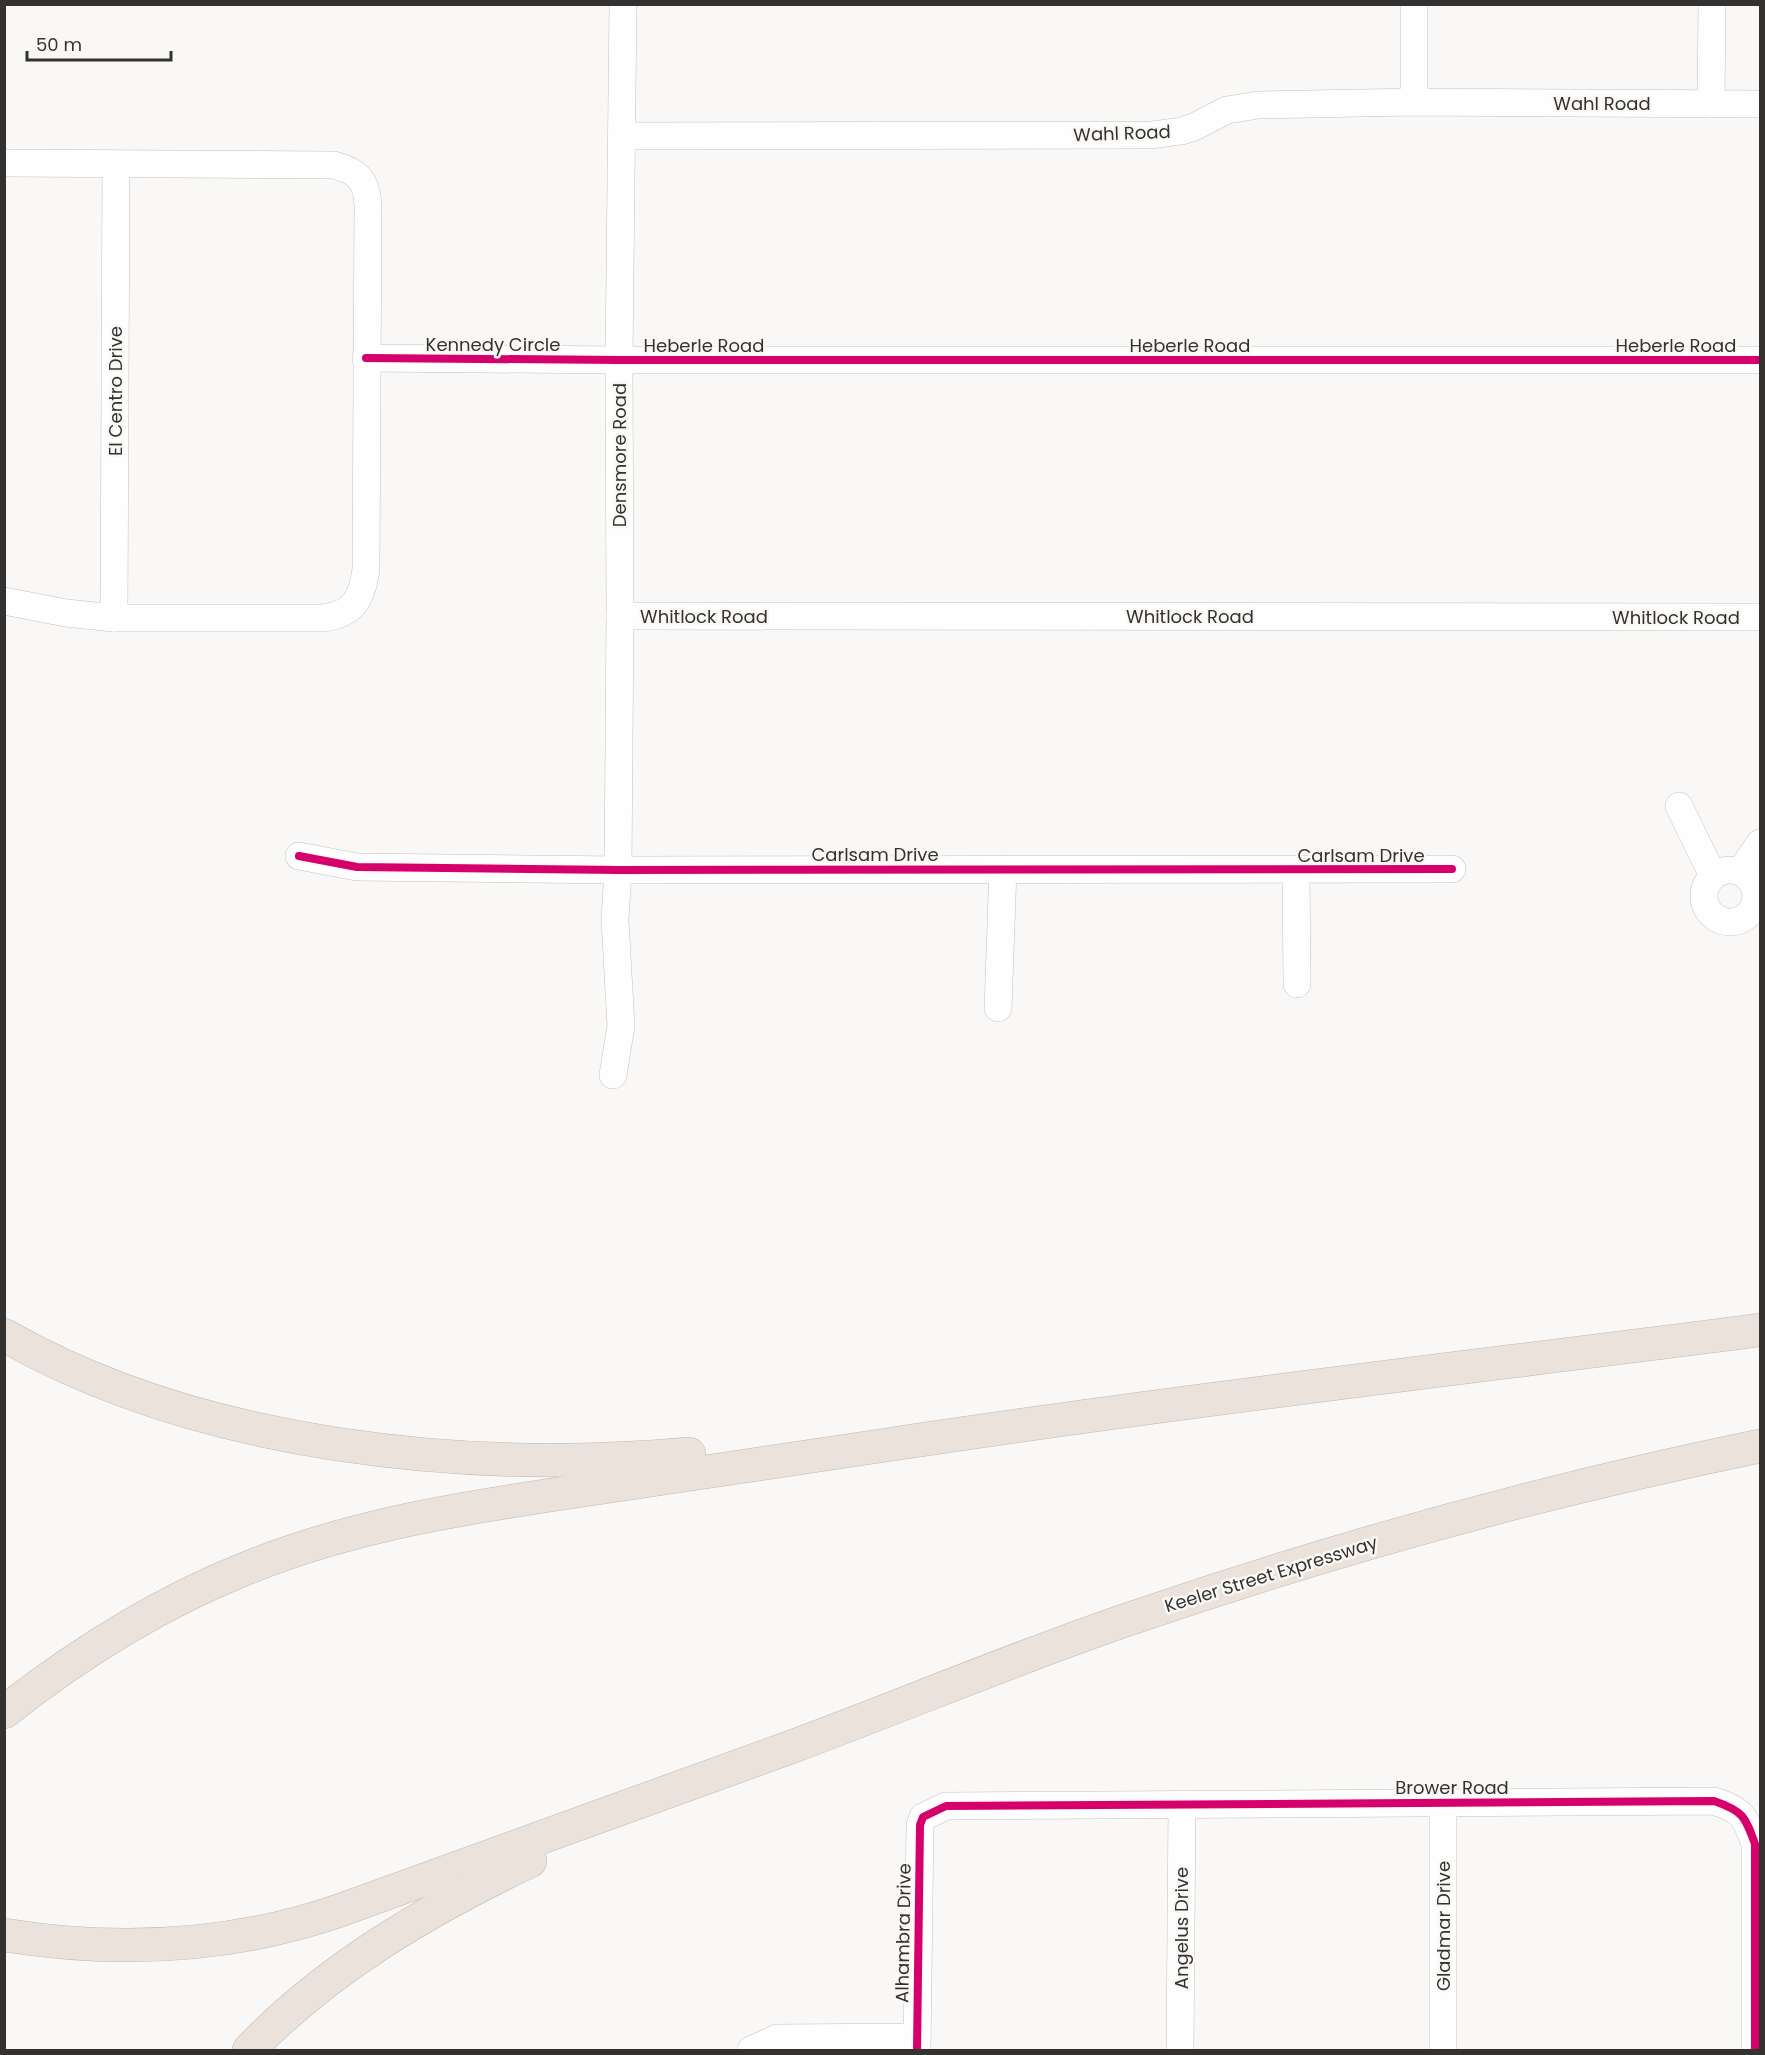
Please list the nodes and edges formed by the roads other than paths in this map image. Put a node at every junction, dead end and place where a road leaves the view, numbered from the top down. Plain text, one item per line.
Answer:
1 (623, 4) edge
2 (1414, 4) edge
3 (1712, 4) edge
4 (1414, 102) junction
5 (1711, 104) junction
6 (1761, 104) edge
7 (622, 136) junction
8 (4, 163) edge
9 (116, 164) junction
10 (366, 358) junction
11 (619, 360) junction
12 (1761, 360) edge
13 (4, 601) edge
14 (620, 616) junction
15 (1761, 617) edge
16 (114, 618) junction
17 (1679, 806) dead end
18 (1761, 843) edge
19 (298, 856) dead end
20 (1003, 869) junction
21 (1452, 869) dead end
22 (618, 870) junction
23 (1296, 870) junction
24 (1740, 872) junction
25 (1713, 876) junction
26 (1757, 910) edge
27 (1297, 984) dead end
28 (998, 1008) dead end
29 (613, 1075) dead end
30 (1761, 1329) edge
31 (4, 1335) edge
32 (1008, 1426) junction
33 (1761, 1446) edge
34 (4, 1712) edge
35 (795, 1745) junction
36 (1443, 1802) junction
37 (1182, 1805) junction
38 (923, 1817) joint
39 (4, 1935) edge
40 (917, 2044) edge
41 (249, 2050) edge
42 (752, 2050) edge
43 (1180, 2050) edge
44 (1443, 2050) edge
45 (1755, 2050) edge

1 - 7 street, Densmore Road
2 - 4 street
3 - 5 street
4 - 5 street, Wahl Road
4 - 7 street, Wahl Road
5 - 6 street, Wahl Road
7 - 11 street, Densmore Road
8 - 9 street
9 - 10 street
9 - 16 street, El Centro Drive
10 - 11 street, Kennedy Circle
10 - 16 street
11 - 12 street, Heberle Road
11 - 14 street, Densmore Road
13 - 16 street
14 - 15 street, Whitlock Road
14 - 22 street, Densmore Road
17 - 25 street
18 - 24 street
19 - 22 street, Carlsam Drive
20 - 22 street, Carlsam Drive
20 - 23 street, Carlsam Drive
20 - 28 street
21 - 23 street, Carlsam Drive
22 - 29 street, Densmore Road
23 - 27 street
24 - 25 street
24 - 26 street
25 - 26 street
30 - 32 highway
31 - 32 highway
32 - 34 highway
33 - 35 highway, Keeler Street Expressway
35 - 39 highway
35 - 41 highway
36 - 37 street, Brower Road
36 - 44 street, Gladmar Drive
36 - 45 street, Brower Road
37 - 38 street, Brower Road
37 - 43 street, Angelus Drive
38 - 40 street, Alhambra Drive
40 - 42 street

